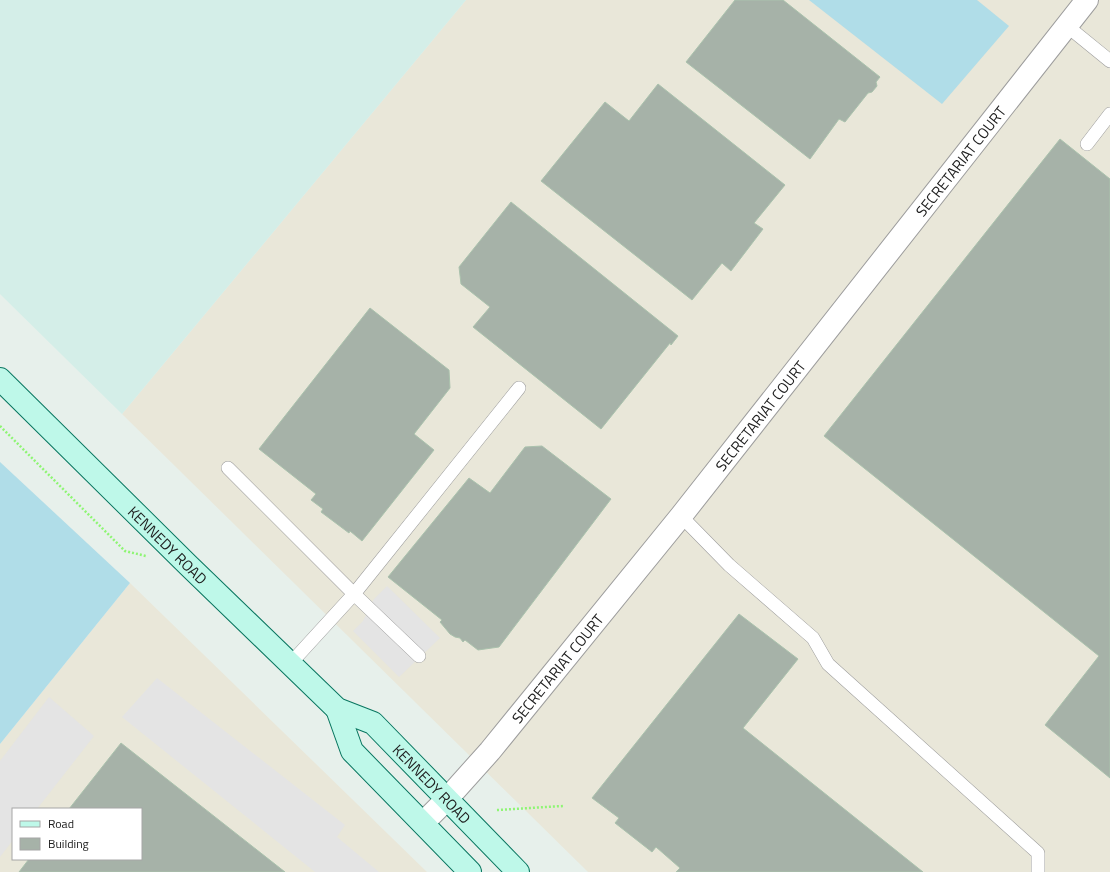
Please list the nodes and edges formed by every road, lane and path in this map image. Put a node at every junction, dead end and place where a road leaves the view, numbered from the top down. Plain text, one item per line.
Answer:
1 (1087, 0) edge
2 (1067, 26) junction
3 (1110, 61) edge
4 (1110, 114) edge
5 (1087, 144) dead end
6 (0, 379) edge
7 (519, 388) dead end
8 (0, 426) edge
9 (228, 468) dead end
10 (681, 516) junction
11 (153, 557) dead end
12 (354, 594) junction
13 (420, 656) dead end
14 (290, 664) junction
15 (337, 709) junction
16 (447, 799) junction
17 (563, 806) dead end
18 (497, 810) dead end
19 (423, 823) junction
20 (470, 872) edge
21 (518, 872) edge
22 (1038, 872) edge

1 - 2 street, SECRETARIAT COURT
2 - 3 lane
2 - 10 street, SECRETARIAT COURT
4 - 5 lane
6 - 14 main road, KENNEDY ROAD
7 - 12 lane
8 - 11 path
9 - 12 lane
10 - 16 street, SECRETARIAT COURT
10 - 22 lane
12 - 13 lane
12 - 14 lane
14 - 15 main road, KENNEDY ROAD
15 - 16 main road, KENNEDY ROAD
15 - 19 main road, KENNEDY ROAD
16 - 19 street, SECRETARIAT COURT
16 - 21 main road, KENNEDY ROAD
17 - 18 path
19 - 20 main road, KENNEDY ROAD

